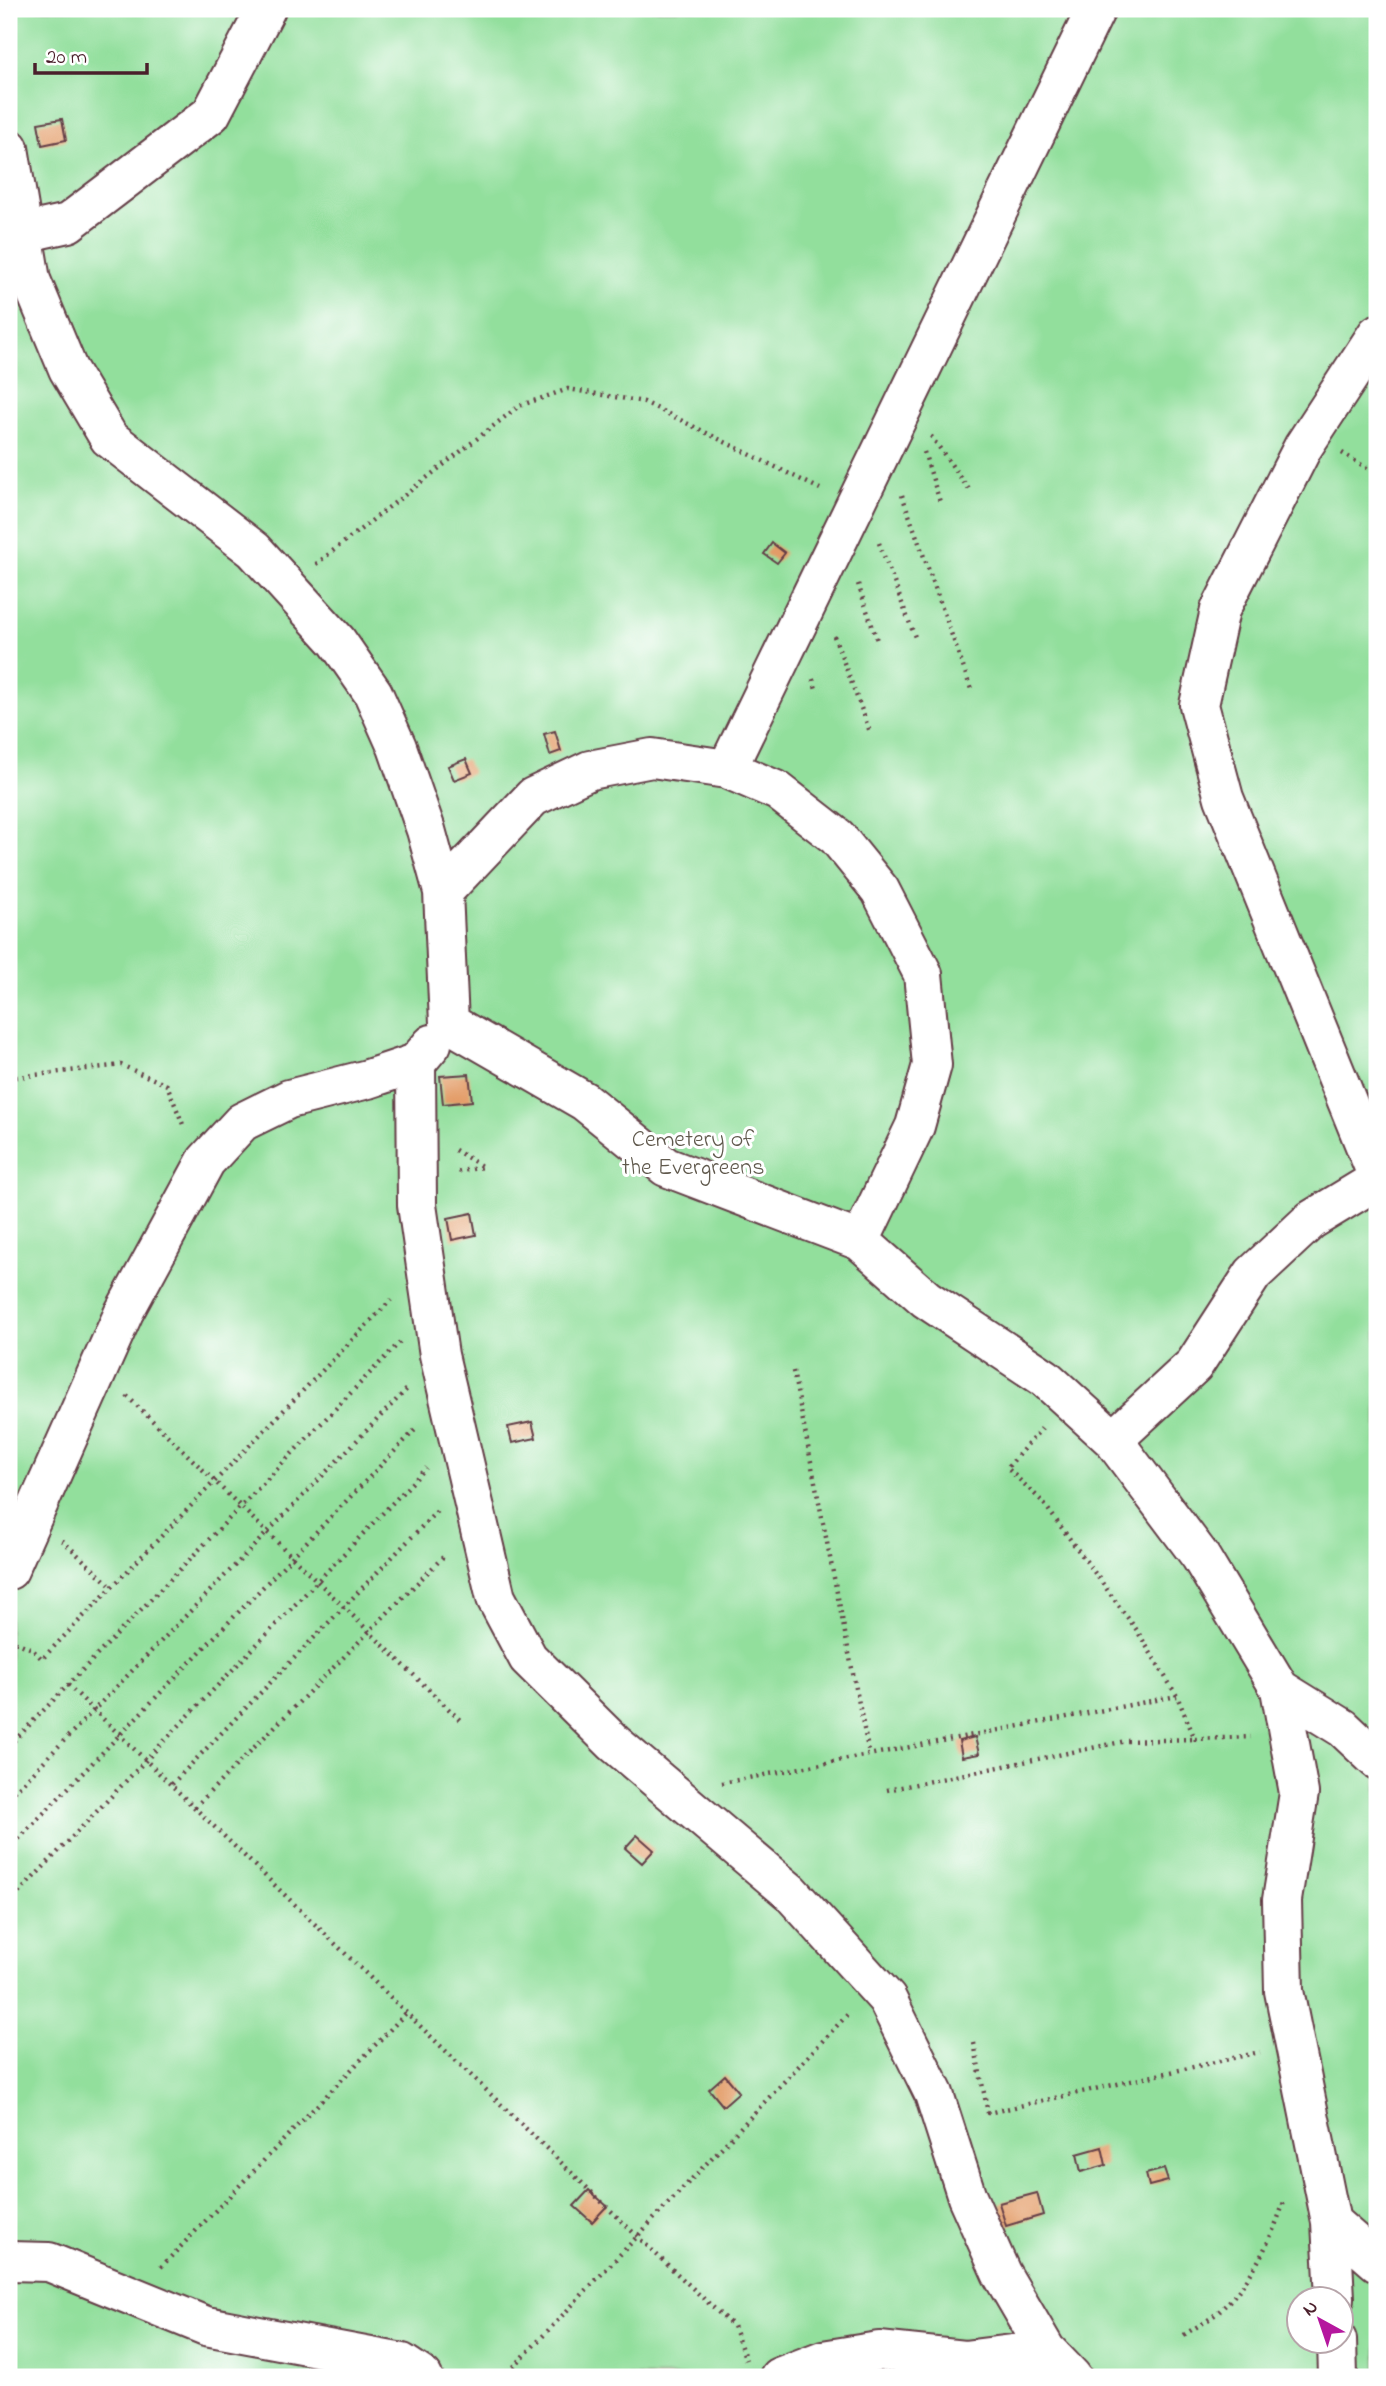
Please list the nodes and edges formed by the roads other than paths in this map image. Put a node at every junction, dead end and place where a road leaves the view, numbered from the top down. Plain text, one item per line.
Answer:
1 (265, 9) edge
2 (1096, 9) edge
3 (9, 148) edge
4 (16, 233) edge
5 (1377, 334) edge
6 (727, 769) junction
7 (443, 892) junction
8 (449, 1023) junction
9 (416, 1063) junction
10 (1377, 1177) edge
11 (860, 1241) junction
12 (1113, 1440) junction
13 (9, 1570) edge
14 (1280, 1689) junction
15 (1377, 1760) edge
16 (1331, 2222) junction
17 (9, 2261) edge
18 (1377, 2262) edge
19 (1334, 2284) edge
20 (1045, 2350) junction
21 (1337, 2354) edge
22 (763, 2371) edge
23 (424, 2377) edge
24 (1072, 2377) edge
25 (1338, 2377) edge

1 - 4 lane
2 - 6 lane
3 - 4 lane
4 - 7 lane
5 - 10 lane
6 - 7 lane
6 - 11 lane
7 - 8 lane
8 - 9 lane
8 - 11 lane
9 - 13 lane
9 - 20 lane
10 - 12 lane
11 - 12 lane
12 - 14 lane
14 - 15 lane
14 - 16 lane
16 - 18 lane
16 - 19 lane
17 - 23 lane
20 - 22 lane
20 - 24 lane
21 - 25 lane

